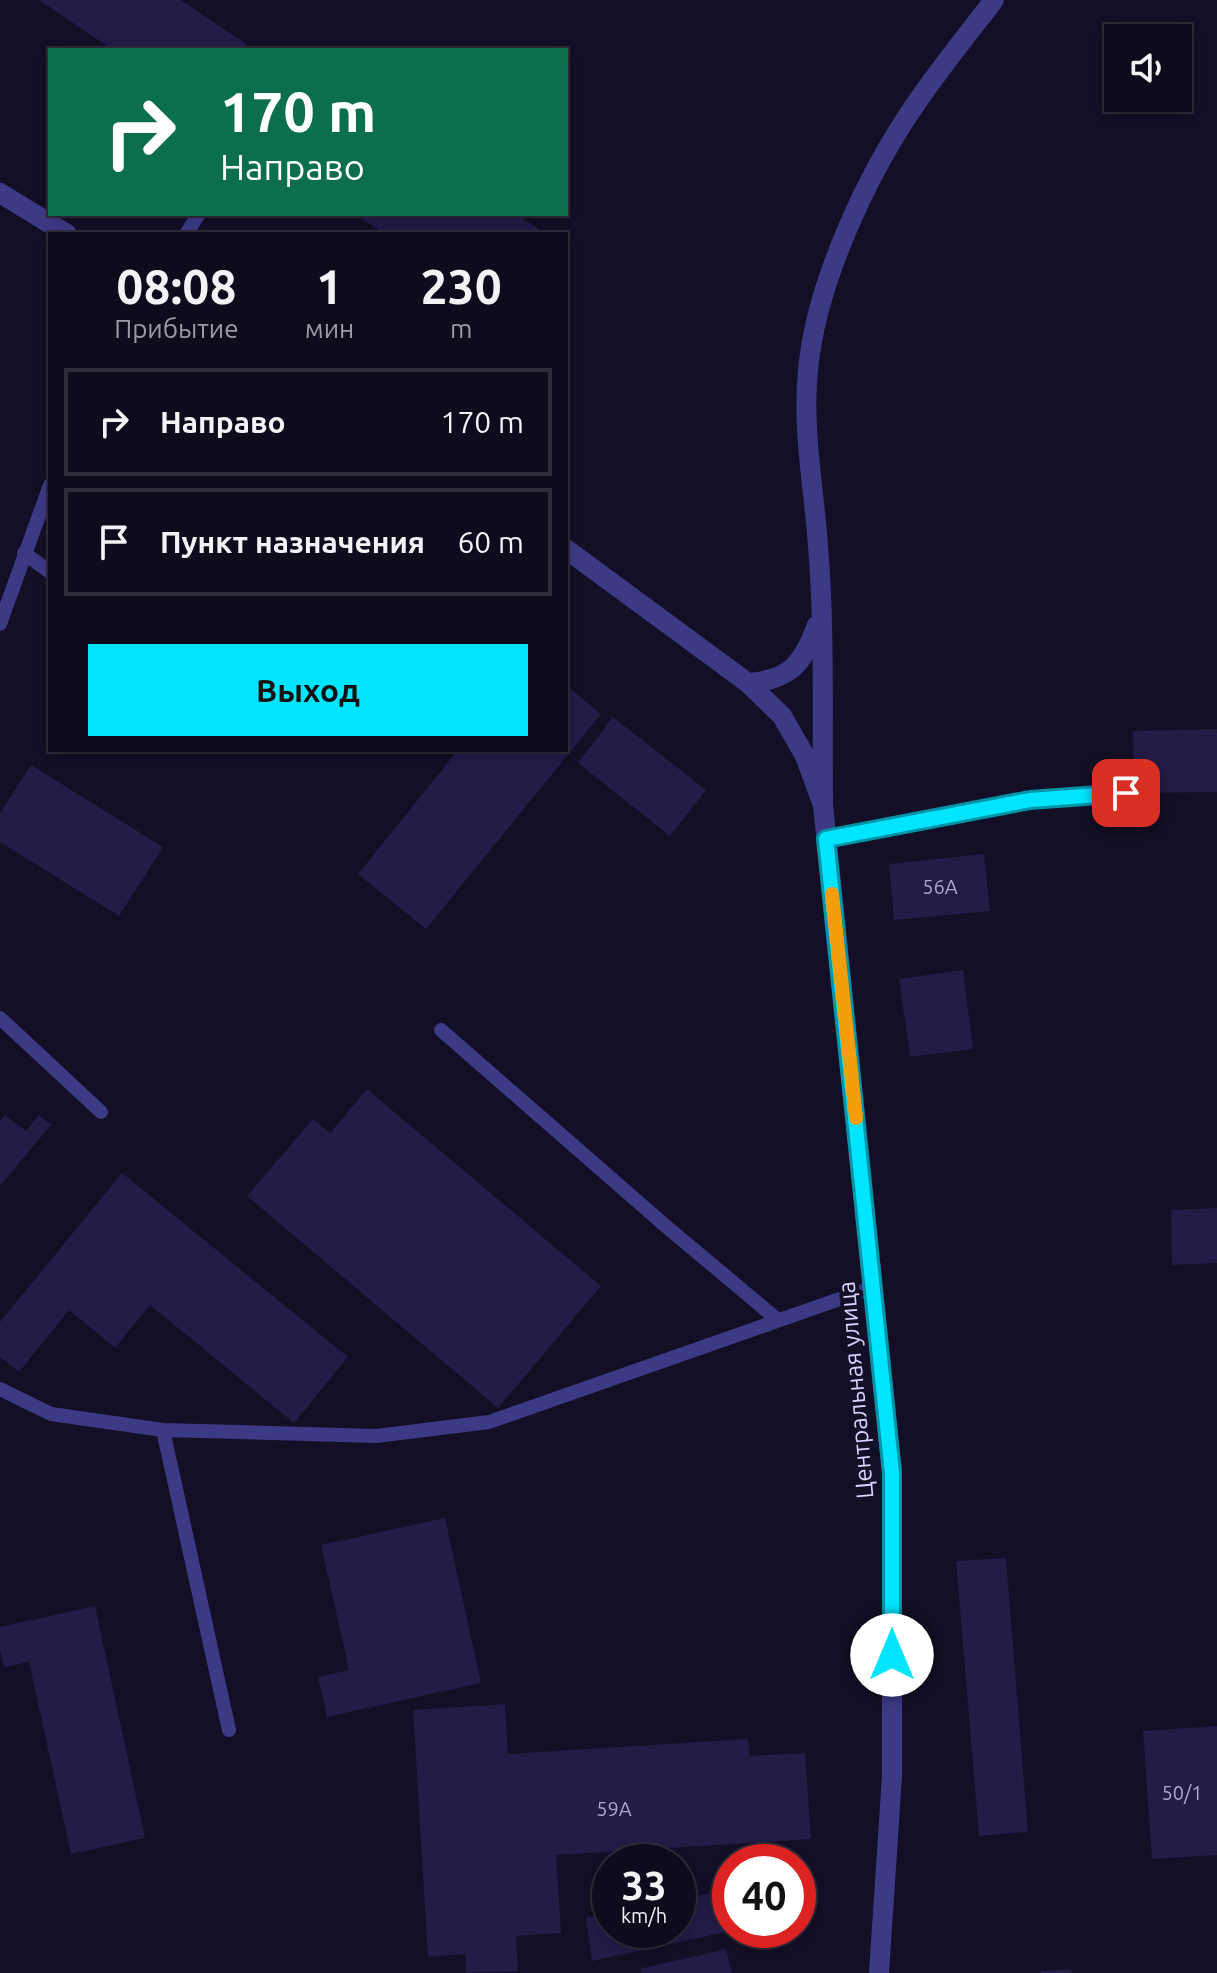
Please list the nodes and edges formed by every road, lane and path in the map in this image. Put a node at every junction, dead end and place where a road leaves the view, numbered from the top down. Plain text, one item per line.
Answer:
1 (994, 0) edge
2 (0, 193) edge
3 (64, 232) edge
4 (48, 490) edge
5 (568, 550) edge
6 (24, 553) junction
7 (48, 571) edge
8 (821, 614) junction
9 (0, 624) edge
10 (748, 683) junction
11 (1126, 793) dead end
12 (823, 805) junction
13 (826, 839) junction
14 (0, 1018) edge
15 (441, 1030) dead end
16 (101, 1112) dead end
17 (874, 1287) junction
18 (778, 1320) junction
19 (0, 1389) edge
20 (163, 1430) junction
21 (229, 1730) dead end
22 (879, 1973) edge

1 - 8 street
2 - 3 street
4 - 6 lane
5 - 10 street
6 - 7 lane
6 - 9 lane
8 - 10 street
8 - 12 street
10 - 12 street
11 - 13 lane
12 - 13 street, Центральная улица
13 - 17 street, Центральная улица
14 - 16 lane
15 - 18 lane
17 - 18 lane
17 - 22 street, Центральная улица
18 - 20 lane
19 - 20 lane
20 - 21 lane

